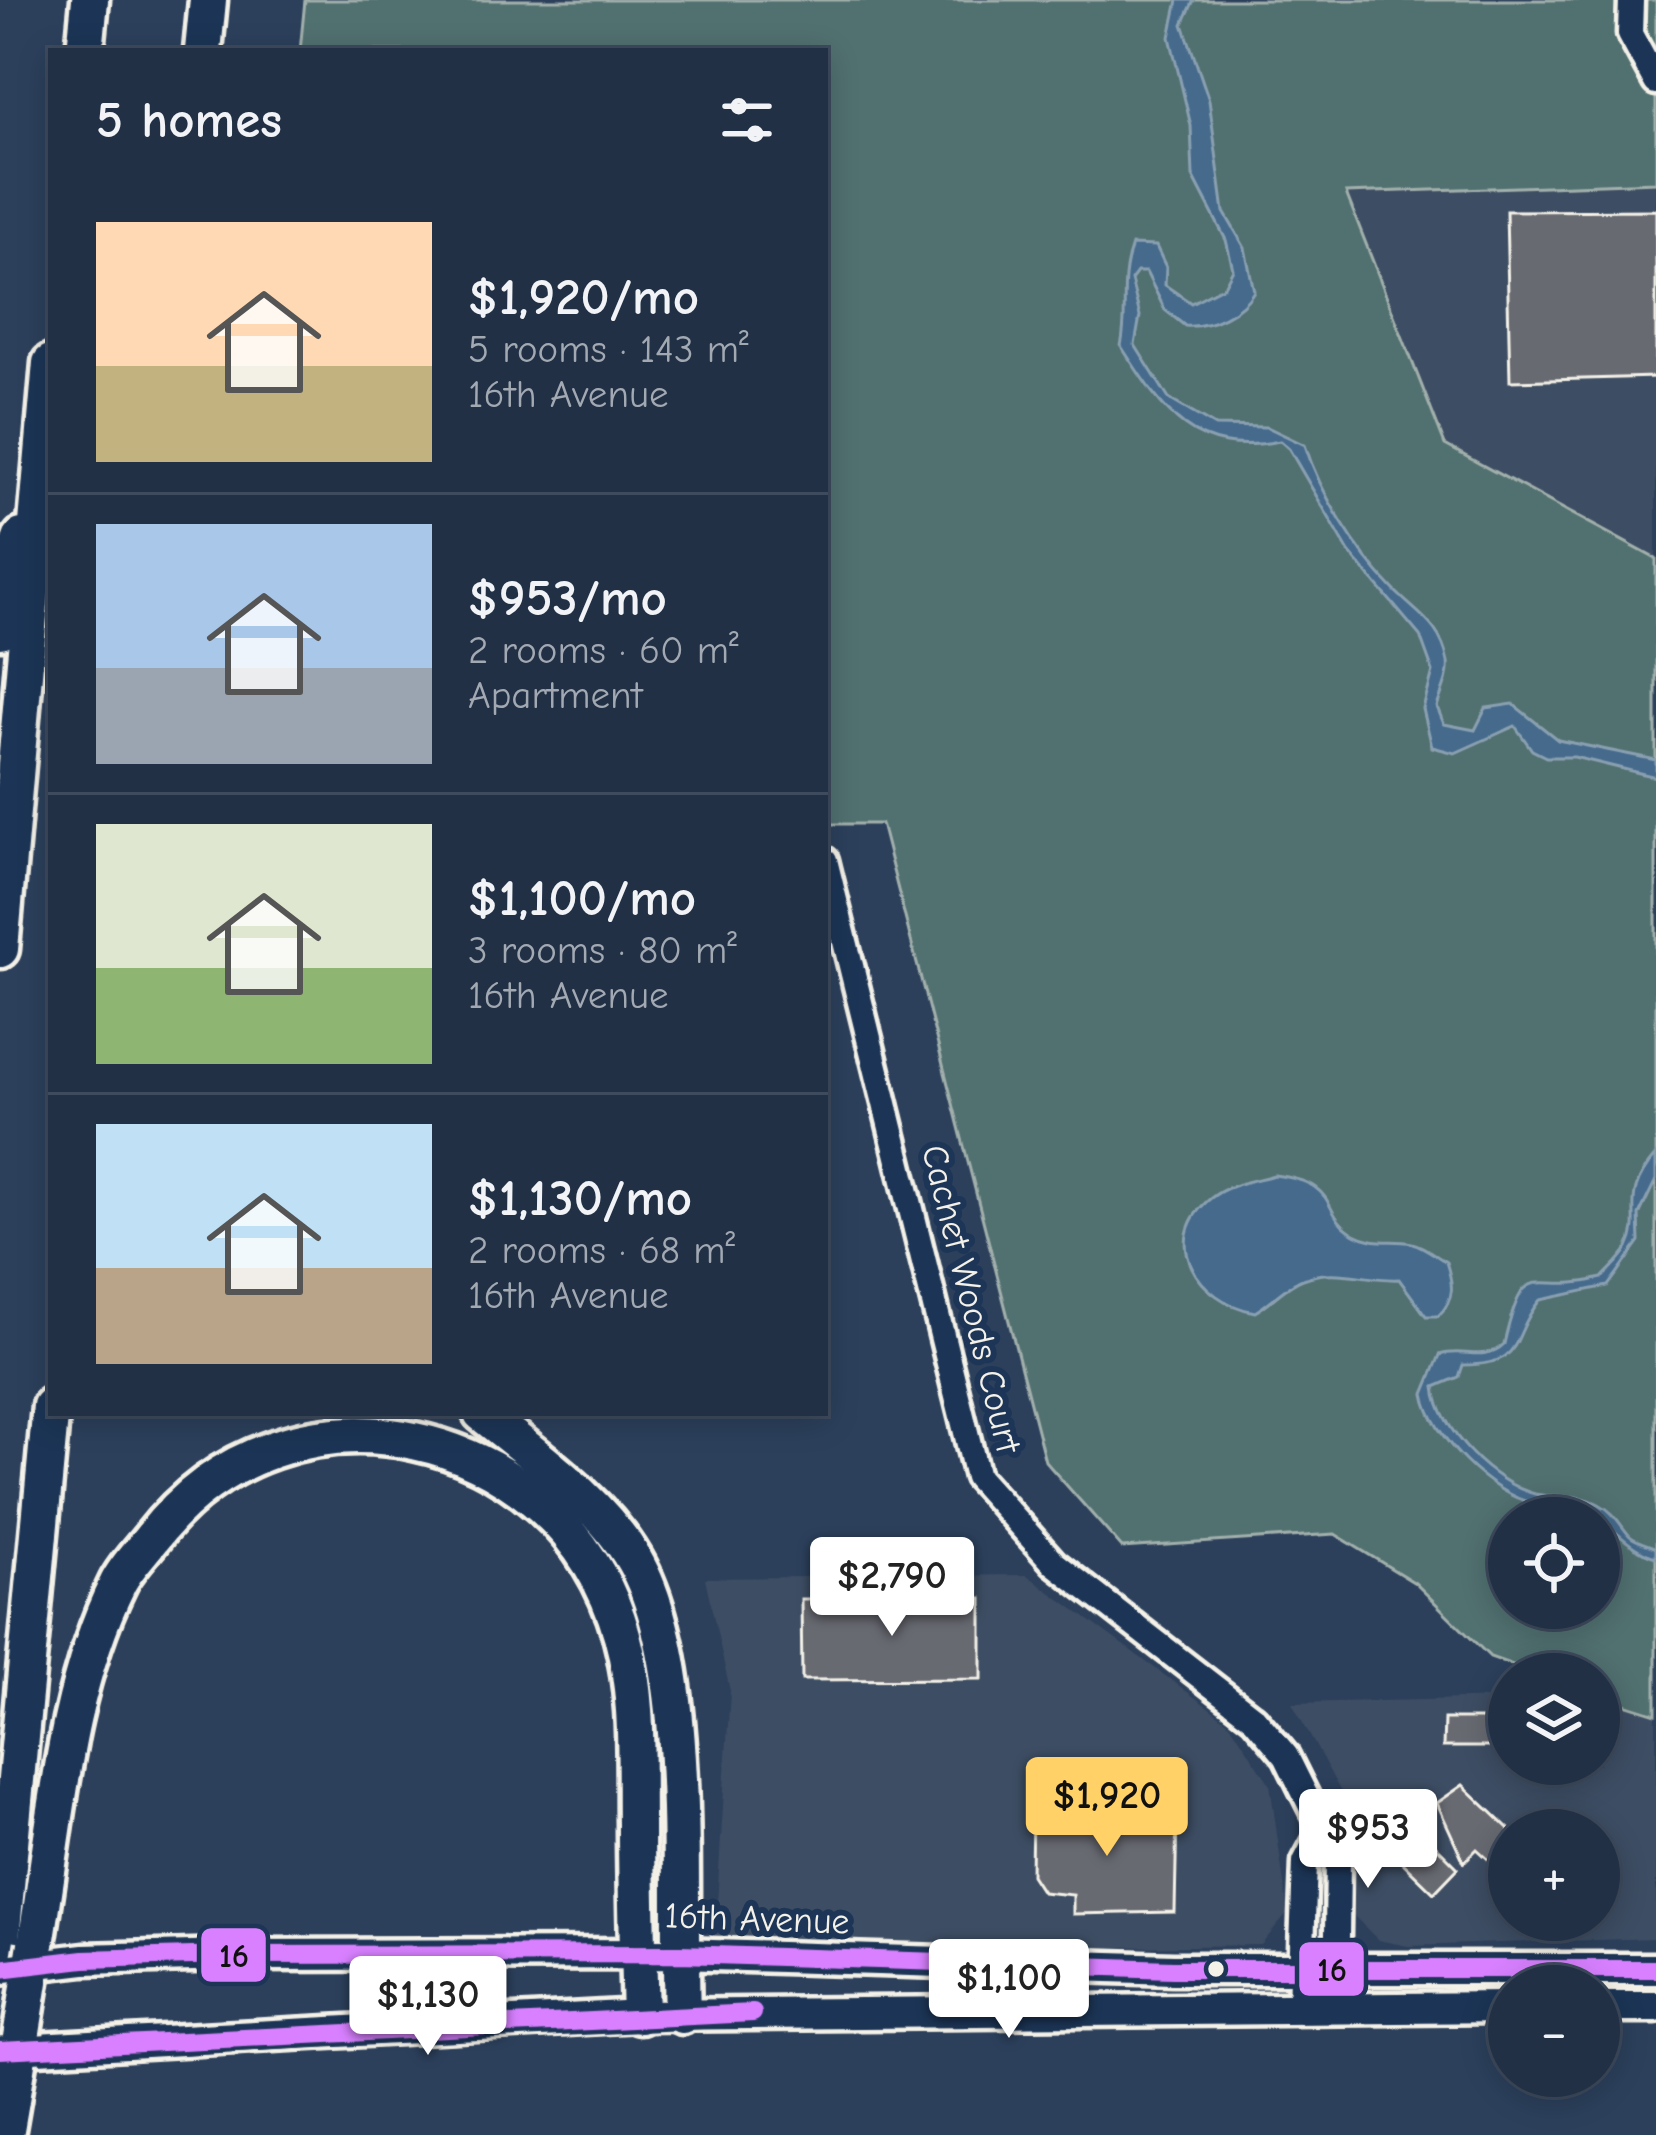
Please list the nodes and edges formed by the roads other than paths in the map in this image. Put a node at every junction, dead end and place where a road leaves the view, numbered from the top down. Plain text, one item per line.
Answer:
1 (90, 0) edge
2 (208, 0) edge
3 (1631, 0) edge
4 (85, 48) edge
5 (203, 48) edge
6 (1656, 82) edge
7 (48, 390) edge
8 (36, 500) junction
9 (0, 630) edge
10 (828, 872) edge
11 (0, 949) edge
12 (50, 1416) edge
13 (485, 1416) edge
14 (1321, 1832) junction
15 (12, 1946) edge
16 (638, 1954) junction
17 (680, 1954) junction
18 (0, 1969) edge
19 (1656, 1969) edge
20 (1300, 1970) junction
21 (1336, 1970) junction
22 (1300, 2007) junction
23 (1336, 2007) junction
24 (1488, 2007) edge
25 (1620, 2007) edge
26 (1656, 2007) edge
27 (640, 2014) junction
28 (682, 2014) junction
29 (0, 2050) edge
30 (8, 2118) edge

1 - 4 highway
2 - 5 highway
3 - 6 street
7 - 8 highway
8 - 9 highway
8 - 11 highway
10 - 14 street, Cachet Woods Court
12 - 15 highway
13 - 17 highway
14 - 20 street
14 - 21 street, Cachet Woods Court
15 - 16 highway
15 - 30 highway, bridge
16 - 17 main road, 16th Avenue
16 - 18 main road, 16th Avenue
16 - 27 highway
17 - 20 main road, 16th Avenue
17 - 28 highway
19 - 21 main road, 16th Avenue
20 - 21 main road, 16th Avenue
20 - 22 street
21 - 23 street, Cachet Woods Court
22 - 23 main road
22 - 28 main road
23 - 24 main road
25 - 26 main road
27 - 28 main road
27 - 29 main road

